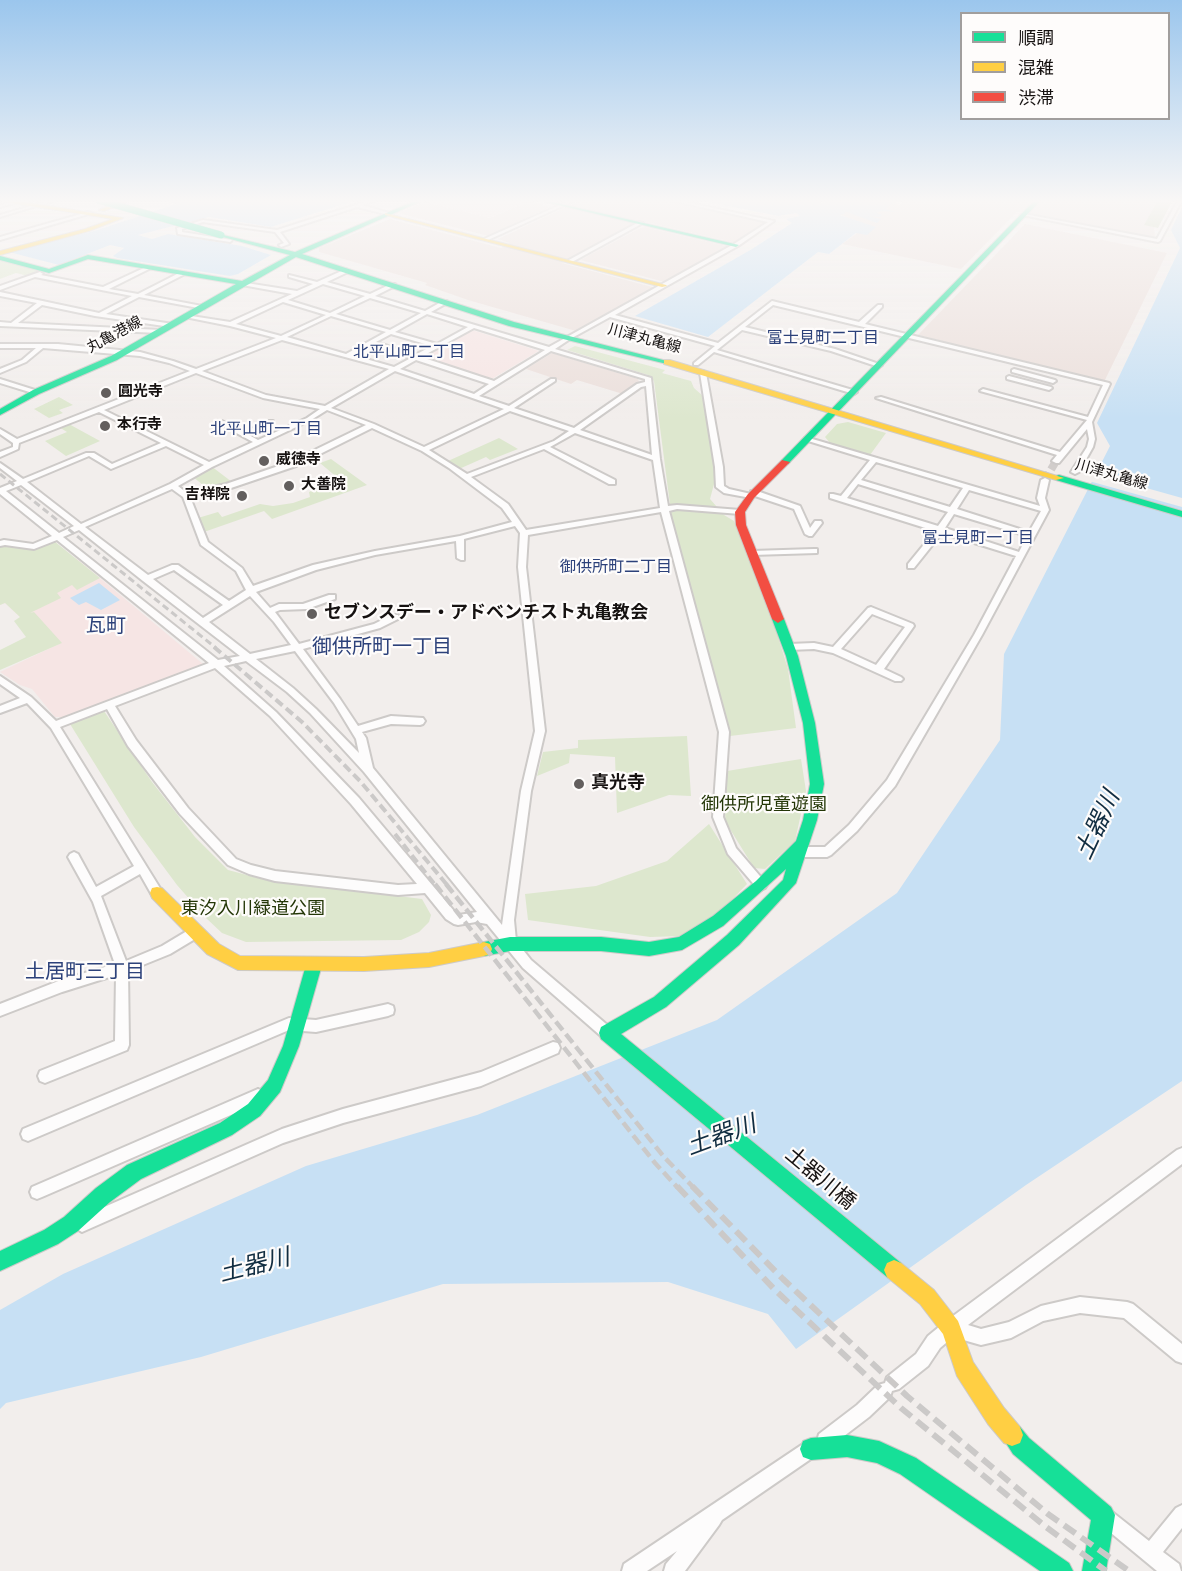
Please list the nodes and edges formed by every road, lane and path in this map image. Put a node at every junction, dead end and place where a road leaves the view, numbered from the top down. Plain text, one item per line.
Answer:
1 (42, 273) edge
2 (43, 273) edge
3 (137, 273) edge
4 (177, 273) edge
5 (252, 273) edge
6 (339, 273) edge
7 (356, 273) edge
8 (375, 273) edge
9 (616, 273) edge
10 (686, 273) edge
11 (968, 273) edge
12 (181, 274) junction
13 (291, 276) dead end
14 (242, 283) junction
15 (320, 283) junction
16 (393, 285) junction
17 (664, 286) junction
18 (0, 288) edge
19 (104, 289) junction
20 (298, 293) junction
21 (0, 294) edge
22 (138, 296) junction
23 (370, 296) junction
24 (282, 300) junction
25 (445, 302) junction
26 (41, 303) junction
27 (880, 306) dead end
28 (202, 308) junction
29 (84, 312) junction
30 (424, 313) junction
31 (101, 314) junction
32 (331, 314) junction
33 (77, 315) dead end
34 (610, 315) junction
35 (187, 316) junction
36 (71, 321) dead end
37 (0, 324) edge
38 (13, 324) junction
39 (231, 324) junction
40 (860, 325) junction
41 (65, 326) junction
42 (472, 327) junction
43 (165, 328) junction
44 (740, 328) junction
45 (390, 331) junction
46 (572, 336) junction
47 (907, 336) junction
48 (281, 338) junction
49 (370, 342) junction
50 (0, 345) edge
51 (42, 346) junction
52 (438, 346) junction
53 (715, 348) junction
54 (548, 350) junction
55 (123, 353) junction
56 (347, 356) junction
57 (416, 358) junction
58 (879, 365) junction
59 (1033, 367) junction
60 (699, 368) junction
61 (395, 369) junction
62 (0, 371) edge
63 (1014, 371) dead end
64 (194, 372) junction
65 (1028, 375) junction
66 (1009, 378) dead end
67 (553, 380) dead end
68 (0, 381) edge
69 (1053, 381) dead end
70 (495, 384) junction
71 (649, 384) junction
72 (1020, 384) junction
73 (1049, 388) dead end
74 (983, 391) dead end
75 (36, 392) junction
76 (854, 392) junction
77 (476, 395) junction
78 (879, 398) dead end
79 (326, 408) junction
80 (510, 408) junction
81 (838, 408) junction
82 (98, 409) junction
83 (0, 412) edge
84 (1089, 421) junction
85 (220, 422) dead end
86 (271, 422) dead end
87 (372, 425) junction
88 (576, 430) junction
89 (0, 431) edge
90 (244, 435) junction
91 (807, 439) junction
92 (16, 442) junction
93 (257, 442) junction
94 (168, 443) junction
95 (545, 447) junction
96 (424, 450) junction
97 (0, 454) edge
98 (656, 459) junction
99 (874, 459) junction
100 (0, 465) edge
101 (209, 465) junction
102 (465, 477) junction
103 (1073, 477) junction
104 (1045, 480) tunnel mouth
105 (856, 481) junction
106 (22, 482) junction
107 (612, 482) dead end
108 (173, 486) junction
109 (967, 487) junction
110 (0, 491) edge
111 (753, 495) junction
112 (186, 496) junction
113 (832, 496) dead end
114 (842, 499) junction
115 (1182, 502) edge
116 (664, 508) junction
117 (952, 510) junction
118 (1045, 510) junction
119 (740, 512) junction
120 (1182, 514) edge
121 (818, 523) dead end
122 (78, 527) junction
123 (521, 528) junction
124 (939, 530) junction
125 (461, 535) junction
126 (1032, 535) junction
127 (58, 537) junction
128 (0, 544) edge
129 (814, 551) dead end
130 (752, 553) junction
131 (1021, 555) junction
132 (461, 558) dead end
133 (911, 566) dead end
134 (147, 579) junction
135 (252, 593) junction
136 (332, 597) dead end
137 (230, 606) junction
138 (270, 611) junction
139 (395, 617) dead end
140 (203, 622) junction
141 (297, 646) junction
142 (789, 647) junction
143 (836, 651) junction
144 (246, 657) junction
145 (216, 664) junction
146 (878, 670) junction
147 (898, 679) dead end
148 (2, 682) edge
149 (28, 699) junction
150 (110, 705) junction
151 (0, 710) edge
152 (348, 718) junction
153 (420, 721) dead end
154 (54, 725) junction
155 (331, 728) junction
156 (356, 730) junction
157 (368, 769) junction
158 (800, 848) junction
159 (74, 857) dead end
160 (141, 868) junction
161 (761, 885) junction
162 (426, 888) junction
163 (157, 893) joint
164 (94, 894) junction
165 (479, 913) junction
166 (196, 933) junction
167 (510, 944) junction
168 (314, 964) junction
169 (122, 967) junction
170 (0, 1010) edge
171 (388, 1010) dead end
172 (298, 1024) junction
173 (607, 1033) junction
174 (553, 1048) dead end
175 (45, 1076) dead end
176 (270, 1091) junction
177 (28, 1134) dead end
178 (1182, 1155) edge
179 (37, 1192) dead end
180 (51, 1238) junction
181 (0, 1262) edge
182 (951, 1328) junction
183 (1181, 1357) edge
184 (811, 1449) junction
185 (721, 1510) junction
186 (1182, 1514) edge
187 (1103, 1515) junction
188 (1150, 1554) junction
189 (631, 1571) edge
190 (673, 1571) edge
191 (1061, 1571) edge
192 (1094, 1571) edge
193 (1172, 1571) edge

1 - 18 street
2 - 19 street
3 - 19 street
4 - 12 street
5 - 14 street, 丸亀港線
6 - 15 street
7 - 16 street, 川津丸亀線
8 - 46 street, 川津丸亀線
9 - 17 street
10 - 17 street
11 - 47 street
12 - 14 street
12 - 22 street
13 - 15 street
14 - 20 street
14 - 28 street, 丸亀港線
15 - 20 street
15 - 23 street
16 - 23 street
16 - 25 street, 川津丸亀線
17 - 34 street
19 - 22 street
20 - 24 street
21 - 26 street
22 - 28 street
22 - 31 street
23 - 30 street
23 - 32 street
24 - 32 street
24 - 39 street
25 - 30 street
25 - 46 street, 川津丸亀線
26 - 29 street
26 - 38 street
27 - 40 street
28 - 35 street, 丸亀港線
29 - 31 street
29 - 33 street
30 - 42 street
30 - 45 street
31 - 43 street
32 - 45 street
32 - 48 street
34 - 46 street
34 - 53 street
35 - 39 street
35 - 43 street, 丸亀港線
36 - 41 street
37 - 38 street
38 - 41 street
39 - 48 street
40 - 44 street
40 - 47 street
41 - 43 street
42 - 52 street
42 - 54 street
43 - 55 street, 丸亀港線
44 - 53 street
44 - 58 street
45 - 49 street
45 - 52 street
46 - 54 street
46 - 60 street, 川津丸亀線
47 - 58 street
47 - 59 street
48 - 56 street
48 - 64 street
49 - 56 street
49 - 57 street
50 - 51 street
51 - 55 street
51 - 62 street
52 - 57 street
53 - 60 street
53 - 76 street
54 - 70 street
54 - 71 street
55 - 64 street
55 - 75 street, 丸亀港線
56 - 61 street
57 - 61 street
57 - 70 street
58 - 76 street
59 - 65 street
59 - 84 street
60 - 81 street, 川津丸亀線
60 - 111 street
61 - 77 street
61 - 79 street
63 - 65 street
64 - 79 street
64 - 82 street
65 - 69 street
65 - 72 street
66 - 72 street
67 - 80 street
68 - 75 street
70 - 77 street
71 - 88 street
71 - 98 street
72 - 73 street
74 - 84 street
75 - 83 street, 丸亀港線
76 - 81 street
77 - 80 street
78 - 84 street
79 - 87 street
79 - 93 street
80 - 88 street
80 - 96 street
81 - 91 street
81 - 103 street, 川津丸亀線
82 - 92 street
82 - 94 street
84 - 103 street
85 - 90 street
86 - 90 street
87 - 96 street
87 - 112 street
88 - 95 street
88 - 98 street
89 - 92 street
90 - 93 street
91 - 99 street
91 - 111 street
92 - 97 street
93 - 101 street
94 - 101 street
94 - 106 street
95 - 102 street
95 - 107 street
96 - 102 street
98 - 116 street
99 - 105 street
99 - 109 street
100 - 106 street
101 - 108 street
102 - 123 street
103 - 115 street, 川津丸亀線
103 - 120 street, 川津丸亀線
104 - 118 street
105 - 114 street
105 - 117 street
106 - 110 street
106 - 122 street
108 - 112 street
108 - 122 street
109 - 117 street
109 - 118 street
110 - 127 street
111 - 119 street
111 - 121 street
112 - 135 street
113 - 114 street
114 - 124 street
116 - 119 street
116 - 123 street
116 - 161 street
117 - 124 street
117 - 126 street
118 - 126 street
119 - 130 street
122 - 127 street
122 - 134 street
123 - 125 street
123 - 167 street
124 - 131 street
124 - 133 street
125 - 132 street
125 - 135 street
126 - 131 street
127 - 128 street
127 - 145 street
129 - 130 street
130 - 142 street
131 - 158 street
134 - 137 street
134 - 140 street
135 - 137 street
135 - 138 street
136 - 138 street
137 - 140 street
138 - 141 street
139 - 141 street
140 - 144 street
141 - 144 street
141 - 152 street
142 - 143 street
142 - 158 street
143 - 146 street
143 - 146 street
144 - 145 street
144 - 155 street
145 - 150 street
145 - 162 street
146 - 147 street
148 - 149 street
149 - 151 street
149 - 154 street
150 - 154 street
150 - 162 street
152 - 155 street
152 - 156 street
153 - 156 street
154 - 160 street
155 - 157 street
156 - 157 street
157 - 165 street
158 - 161 street
158 - 173 street
159 - 164 street
160 - 163 street
160 - 164 street
161 - 167 street
162 - 165 street
163 - 166 street
164 - 169 street
165 - 167 street
166 - 168 street
166 - 169 street
167 - 168 street
167 - 173 street
168 - 172 street
169 - 170 street
169 - 175 street
171 - 172 street
172 - 176 street
172 - 177 street
173 - 182 street, 土器川橋
174 - 180 street
176 - 179 street
176 - 180 street
178 - 182 street
180 - 181 street
182 - 183 street
182 - 184 street
182 - 187 street, 土器川橋
184 - 185 street
184 - 191 street
185 - 189 street
185 - 190 street
186 - 188 street
187 - 188 street
187 - 192 street
188 - 193 street

